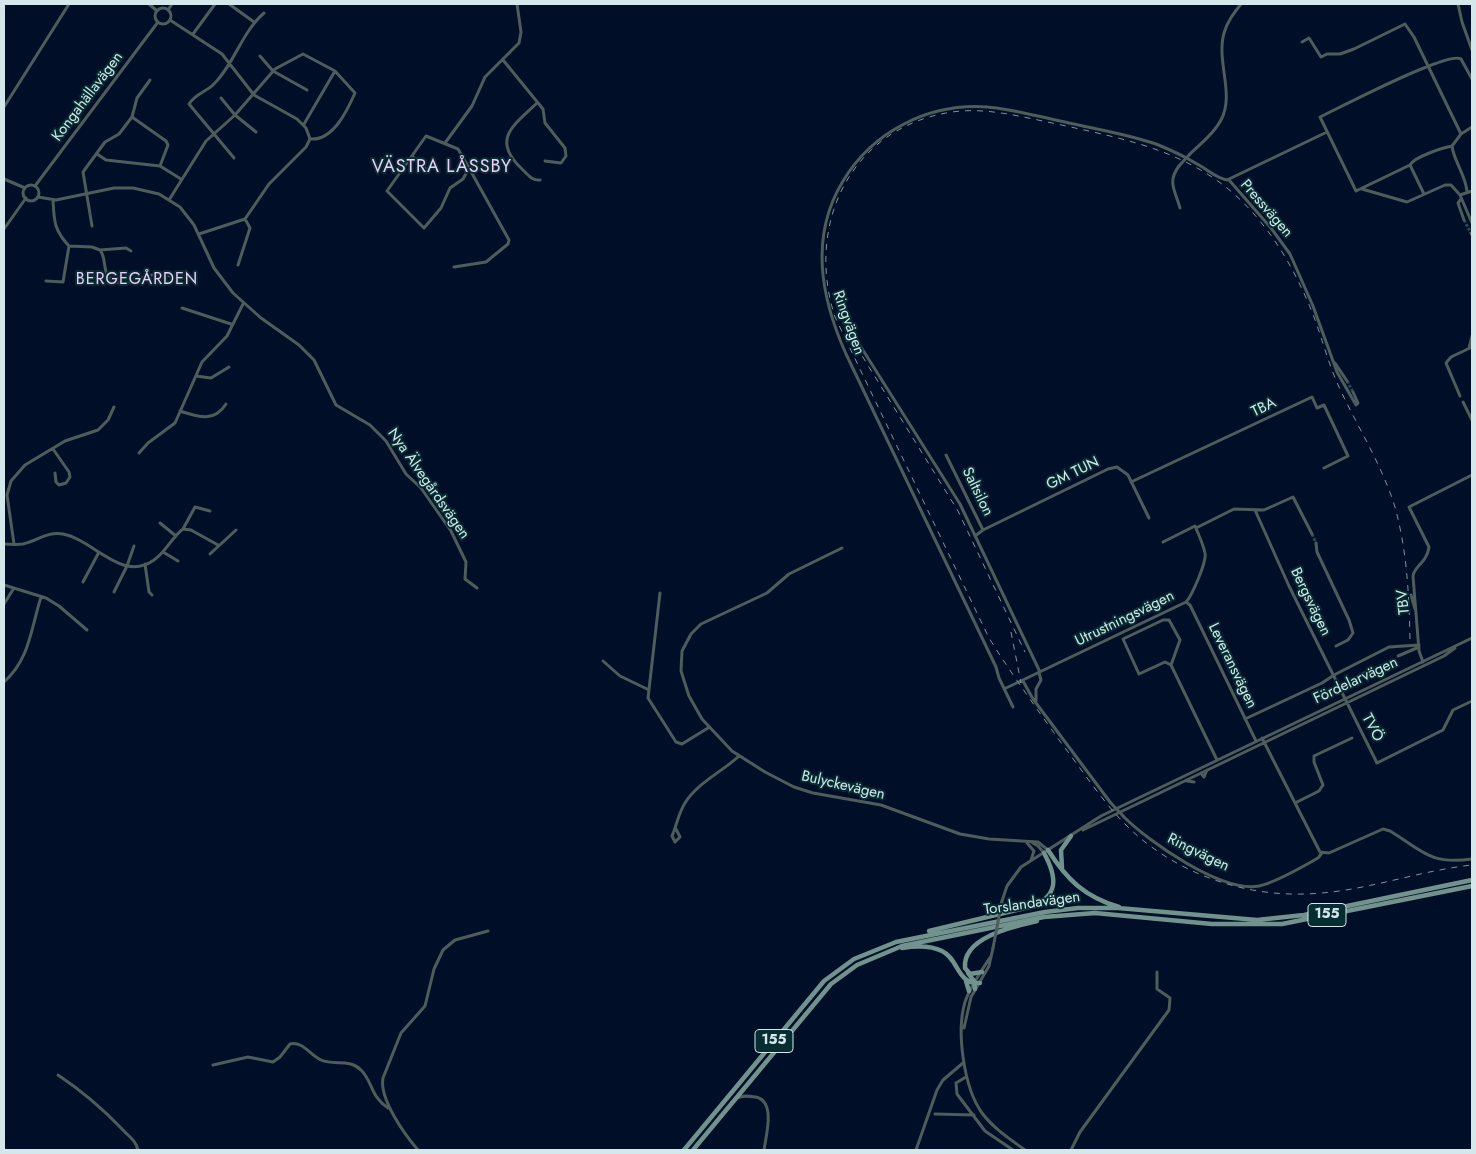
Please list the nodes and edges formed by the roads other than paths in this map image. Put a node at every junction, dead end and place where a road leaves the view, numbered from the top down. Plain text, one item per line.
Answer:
1 (69, 4) edge
2 (149, 4) edge
3 (172, 4) edge
4 (215, 4) edge
5 (229, 4) edge
6 (517, 4) edge
7 (1241, 4) edge
8 (1458, 4) edge
9 (168, 10) junction
10 (157, 11) junction
11 (264, 14) dead end
12 (170, 20) junction
13 (158, 22) junction
14 (254, 22) junction
15 (193, 34) junction
16 (1302, 42) dead end
17 (1472, 50) edge
18 (260, 56) dead end
19 (502, 60) junction
20 (229, 61) junction
21 (1428, 65) junction
22 (273, 71) junction
23 (335, 71) junction
24 (1472, 79) edge
25 (150, 80) dead end
26 (307, 90) dead end
27 (254, 95) junction
28 (221, 98) dead end
29 (537, 102) junction
30 (4, 107) edge
31 (235, 115) junction
32 (132, 117) junction
33 (304, 125) junction
34 (1472, 127) edge
35 (256, 132) dead end
36 (1328, 132) junction
37 (1461, 134) junction
38 (213, 135) junction
39 (310, 139) junction
40 (445, 143) junction
41 (1452, 146) junction
42 (97, 154) junction
43 (412, 156) junction
44 (234, 158) dead end
45 (545, 161) dead end
46 (1410, 165) junction
47 (160, 166) junction
48 (469, 168) junction
49 (429, 172) dead end
50 (4, 179) edge
51 (181, 179) junction
52 (1222, 179) joint
53 (540, 180) dead end
54 (1228, 180) junction
55 (36, 186) junction
56 (25, 188) junction
57 (1361, 188) junction
58 (1472, 190) edge
59 (1467, 192) junction
60 (86, 194) junction
61 (1424, 194) junction
62 (38, 197) junction
63 (1460, 197) junction
64 (26, 198) junction
65 (53, 200) junction
66 (169, 200) junction
67 (1180, 208) dead end
68 (1467, 212) junction
69 (1472, 216) edge
70 (246, 219) junction
71 (1464, 220) tunnel mouth
72 (1472, 223) edge
73 (92, 226) dead end
74 (4, 230) edge
75 (199, 234) junction
76 (69, 246) junction
77 (100, 250) junction
78 (131, 251) dead end
79 (238, 265) dead end
80 (454, 267) dead end
81 (46, 281) dead end
82 (182, 284) dead end
83 (243, 304) junction
84 (182, 308) dead end
85 (232, 324) junction
86 (849, 328) dead end
87 (1472, 336) edge
88 (1471, 347) edge
89 (1333, 361) junction
90 (229, 367) dead end
91 (196, 376) junction
92 (1348, 381) tunnel mouth
93 (1353, 392) dead end
94 (1460, 396) dead end
95 (1463, 402) dead end
96 (226, 404) dead end
97 (114, 407) dead end
98 (180, 411) junction
99 (1472, 420) edge
100 (53, 449) junction
101 (139, 453) dead end
102 (946, 455) dead end
103 (1324, 468) dead end
104 (55, 473) dead end
105 (1472, 475) edge
106 (1131, 482) junction
107 (210, 510) dead end
108 (1256, 510) junction
109 (1148, 518) dead end
110 (160, 523) dead end
111 (1195, 527) junction
112 (184, 529) junction
113 (236, 530) dead end
114 (983, 530) junction
115 (1312, 534) tunnel mouth
116 (176, 536) junction
117 (975, 536) junction
118 (1163, 542) dead end
119 (1316, 542) tunnel mouth
120 (4, 544) edge
121 (14, 544) junction
122 (218, 545) junction
123 (134, 546) dead end
124 (842, 548) dead end
125 (99, 552) junction
126 (163, 552) junction
127 (210, 554) dead end
128 (178, 561) dead end
129 (145, 564) junction
130 (127, 566) junction
131 (83, 582) dead end
132 (4, 584) edge
133 (14, 588) junction
134 (477, 588) dead end
135 (114, 592) dead end
136 (660, 593) dead end
137 (152, 595) dead end
138 (41, 596) junction
139 (1411, 596) dead end
140 (1186, 602) junction
141 (4, 604) edge
142 (1417, 617) junction
143 (87, 630) dead end
144 (1472, 638) edge
145 (1336, 646) dead end
146 (1419, 646) junction
147 (1398, 656) dead end
148 (603, 661) dead end
149 (1423, 664) junction
150 (1171, 665) junction
151 (1367, 672) dead end
152 (1040, 673) junction
153 (1334, 675) junction
154 (1360, 675) dead end
155 (1025, 679) junction
156 (4, 682) edge
157 (647, 689) junction
158 (1004, 689) junction
159 (1346, 701) junction
160 (1472, 701) edge
161 (1036, 702) junction
162 (1012, 707) dead end
163 (1245, 720) junction
164 (708, 728) junction
165 (1352, 738) dead end
166 (1256, 741) junction
167 (1264, 741) junction
168 (739, 756) junction
169 (1218, 763) junction
170 (1195, 772) junction
171 (1207, 772) junction
172 (1200, 773) junction
173 (1188, 774) junction
174 (1194, 782) dead end
175 (1180, 783) junction
176 (1295, 803) junction
177 (676, 829) dead end
178 (1072, 836) junction
179 (1027, 842) junction
180 (1046, 852) junction
181 (1322, 853) junction
182 (1472, 859) edge
183 (1031, 861) junction
184 (1064, 874) junction
185 (1472, 880) edge
186 (1472, 886) edge
187 (1138, 911) junction
188 (1115, 914) junction
189 (488, 931) dead end
190 (878, 948) junction
191 (888, 951) junction
192 (991, 956) junction
193 (968, 972) junction
194 (982, 972) junction
195 (1157, 972) dead end
196 (965, 979) junction
197 (974, 987) junction
198 (964, 1063) junction
199 (213, 1065) dead end
200 (58, 1076) dead end
201 (966, 1077) junction
202 (746, 1086) junction
203 (750, 1096) junction
204 (736, 1098) junction
205 (389, 1108) junction
206 (935, 1114) dead end
207 (974, 1115) junction
208 (411, 1149) edge
209 (417, 1149) edge
210 (138, 1150) edge
211 (684, 1150) edge
212 (693, 1150) edge
213 (764, 1150) edge
214 (916, 1150) edge
215 (1013, 1150) edge
216 (1025, 1150) edge
217 (1071, 1150) edge

1 - 30 street
2 - 10 street
3 - 9 street
4 - 15 street
5 - 14 street
6 - 19 street
7 - 67 street, bridge
8 - 17 street
9 - 10 street
9 - 12 street
10 - 13 street
11 - 14 street
12 - 13 street
12 - 15 street
13 - 55 street, Kongahällavägen
14 - 20 street
15 - 20 street
16 - 21 street
18 - 22 street
19 - 29 street
19 - 40 street
20 - 27 street
20 - 38 street
21 - 24 street
21 - 36 street
21 - 37 street
22 - 23 street
22 - 26 street
22 - 27 street
23 - 33 street
23 - 39 street
25 - 32 street
27 - 31 street
27 - 33 street
28 - 31 street
29 - 45 street
29 - 53 street
31 - 35 street
31 - 38 street
32 - 42 street
32 - 47 street
33 - 39 street
34 - 37 street
36 - 54 street, Pressvägen
36 - 57 street
37 - 41 street
38 - 44 street
38 - 51 street
39 - 70 street
40 - 43 street
40 - 48 street
41 - 46 street
41 - 59 street
42 - 47 street
42 - 60 street
43 - 48 street
43 - 49 street
46 - 57 street
46 - 61 street
47 - 51 street
48 - 80 street
50 - 56 street
51 - 66 street
52 - 54 street, Pressvägen
52 - 158 street, Ringvägen
54 - 89 street, Pressvägen
55 - 56 street
55 - 62 street
56 - 64 street
57 - 61 street
58 - 59 street
59 - 63 street
60 - 65 street, Nya Älvegårdsvägen
60 - 66 street, Nya Älvegårdsvägen
60 - 73 street
61 - 63 street
62 - 64 street
62 - 65 street, Nya Älvegårdsvägen
63 - 68 street
63 - 71 street
64 - 74 street
65 - 76 street
66 - 75 street, Nya Älvegårdsvägen
68 - 69 street
68 - 72 street
70 - 75 street
70 - 79 street
75 - 83 street, Nya Älvegårdsvägen
76 - 77 street
76 - 81 street
77 - 78 street
77 - 82 street
83 - 85 street
83 - 134 street, Nya Älvegårdsvägen
84 - 85 street
85 - 91 street
86 - 117 street
87 - 88 street
88 - 94 street
89 - 92 street
89 - 93 street
90 - 91 street
91 - 98 street
95 - 99 street
96 - 98 street
97 - 100 street
98 - 101 street
100 - 104 street
100 - 121 street
102 - 114 street, Saltsilon
103 - 106 street, TBA
105 - 142 street, TBV
106 - 109 street, GM TUN
106 - 114 street, GM TUN
107 - 112 street
108 - 111 street
108 - 115 street
108 - 153 street, Bergsvägen
110 - 116 street
111 - 118 street
111 - 140 street, Utrustningsvägen
112 - 116 street
112 - 122 street
113 - 122 street
114 - 117 street, Saltsilon
116 - 126 street
117 - 152 street
119 - 145 street
120 - 121 street
121 - 125 street
122 - 127 street
123 - 130 street
124 - 164 street, Bulyckevägen
125 - 130 street
125 - 131 street
126 - 128 street
126 - 129 street
129 - 130 street
129 - 137 street
130 - 135 street
132 - 133 street
133 - 138 street
133 - 141 street
136 - 157 street
138 - 143 street
138 - 156 street
139 - 142 street
140 - 152 street, Utrustningsvägen
140 - 163 street, Leveransvägen
142 - 146 street, TBV
144 - 149 street, Fördelarvägen
146 - 147 street
146 - 149 street, TBV
146 - 153 street
148 - 157 street
149 - 159 street, Fördelarvägen
150 - 150 street
150 - 169 street
151 - 154 street
152 - 155 street, Utrustningsvägen
152 - 161 street
153 - 159 street, Bergsvägen
153 - 163 street
155 - 158 street
155 - 161 street
157 - 164 street
158 - 162 street, Ringvägen
159 - 160 street, TVÖ
159 - 167 street, Fördelarvägen
161 - 181 street, Ringvägen, bridge
163 - 166 street, Leveransvägen
164 - 168 street, Bulyckevägen
165 - 176 street
166 - 167 street
166 - 169 street
167 - 169 street
167 - 176 street
168 - 177 street
168 - 179 street, Bulyckevägen
169 - 170 street
169 - 171 street
169 - 171 street
169 - 173 street
170 - 172 street
170 - 173 street
171 - 172 street
171 - 172 street
172 - 175 street
173 - 178 street
174 - 175 street
175 - 178 street
176 - 181 street
178 - 180 street
178 - 184 main road
179 - 180 street, Bulyckevägen
179 - 183 street
180 - 183 street
180 - 184 main road
180 - 190 main road
181 - 182 street, Ringvägen
183 - 192 street, bridge
184 - 187 main road
185 - 187 main road, Torslandavägen / 155
186 - 188 main road, Torslandavägen / 155
187 - 190 main road, Torslandavägen / 155
188 - 191 main road, Torslandavägen / 155
188 - 193 main road
189 - 205 street
190 - 211 main road, Torslandavägen / 155
191 - 196 main road
191 - 202 main road, Torslandavägen / 155
192 - 194 street
192 - 197 street
193 - 194 main road
193 - 197 main road
194 - 197 street
195 - 217 street
196 - 197 main road
196 - 197 main road
197 - 198 street
198 - 201 street
198 - 214 street
199 - 205 street
200 - 210 street
201 - 207 street
201 - 216 street
202 - 203 street
202 - 204 main road, Torslandavägen / 155
203 - 204 street
203 - 213 street
204 - 212 main road, Torslandavägen / 155
205 - 209 street
206 - 207 street
207 - 215 street
208 - 209 street

